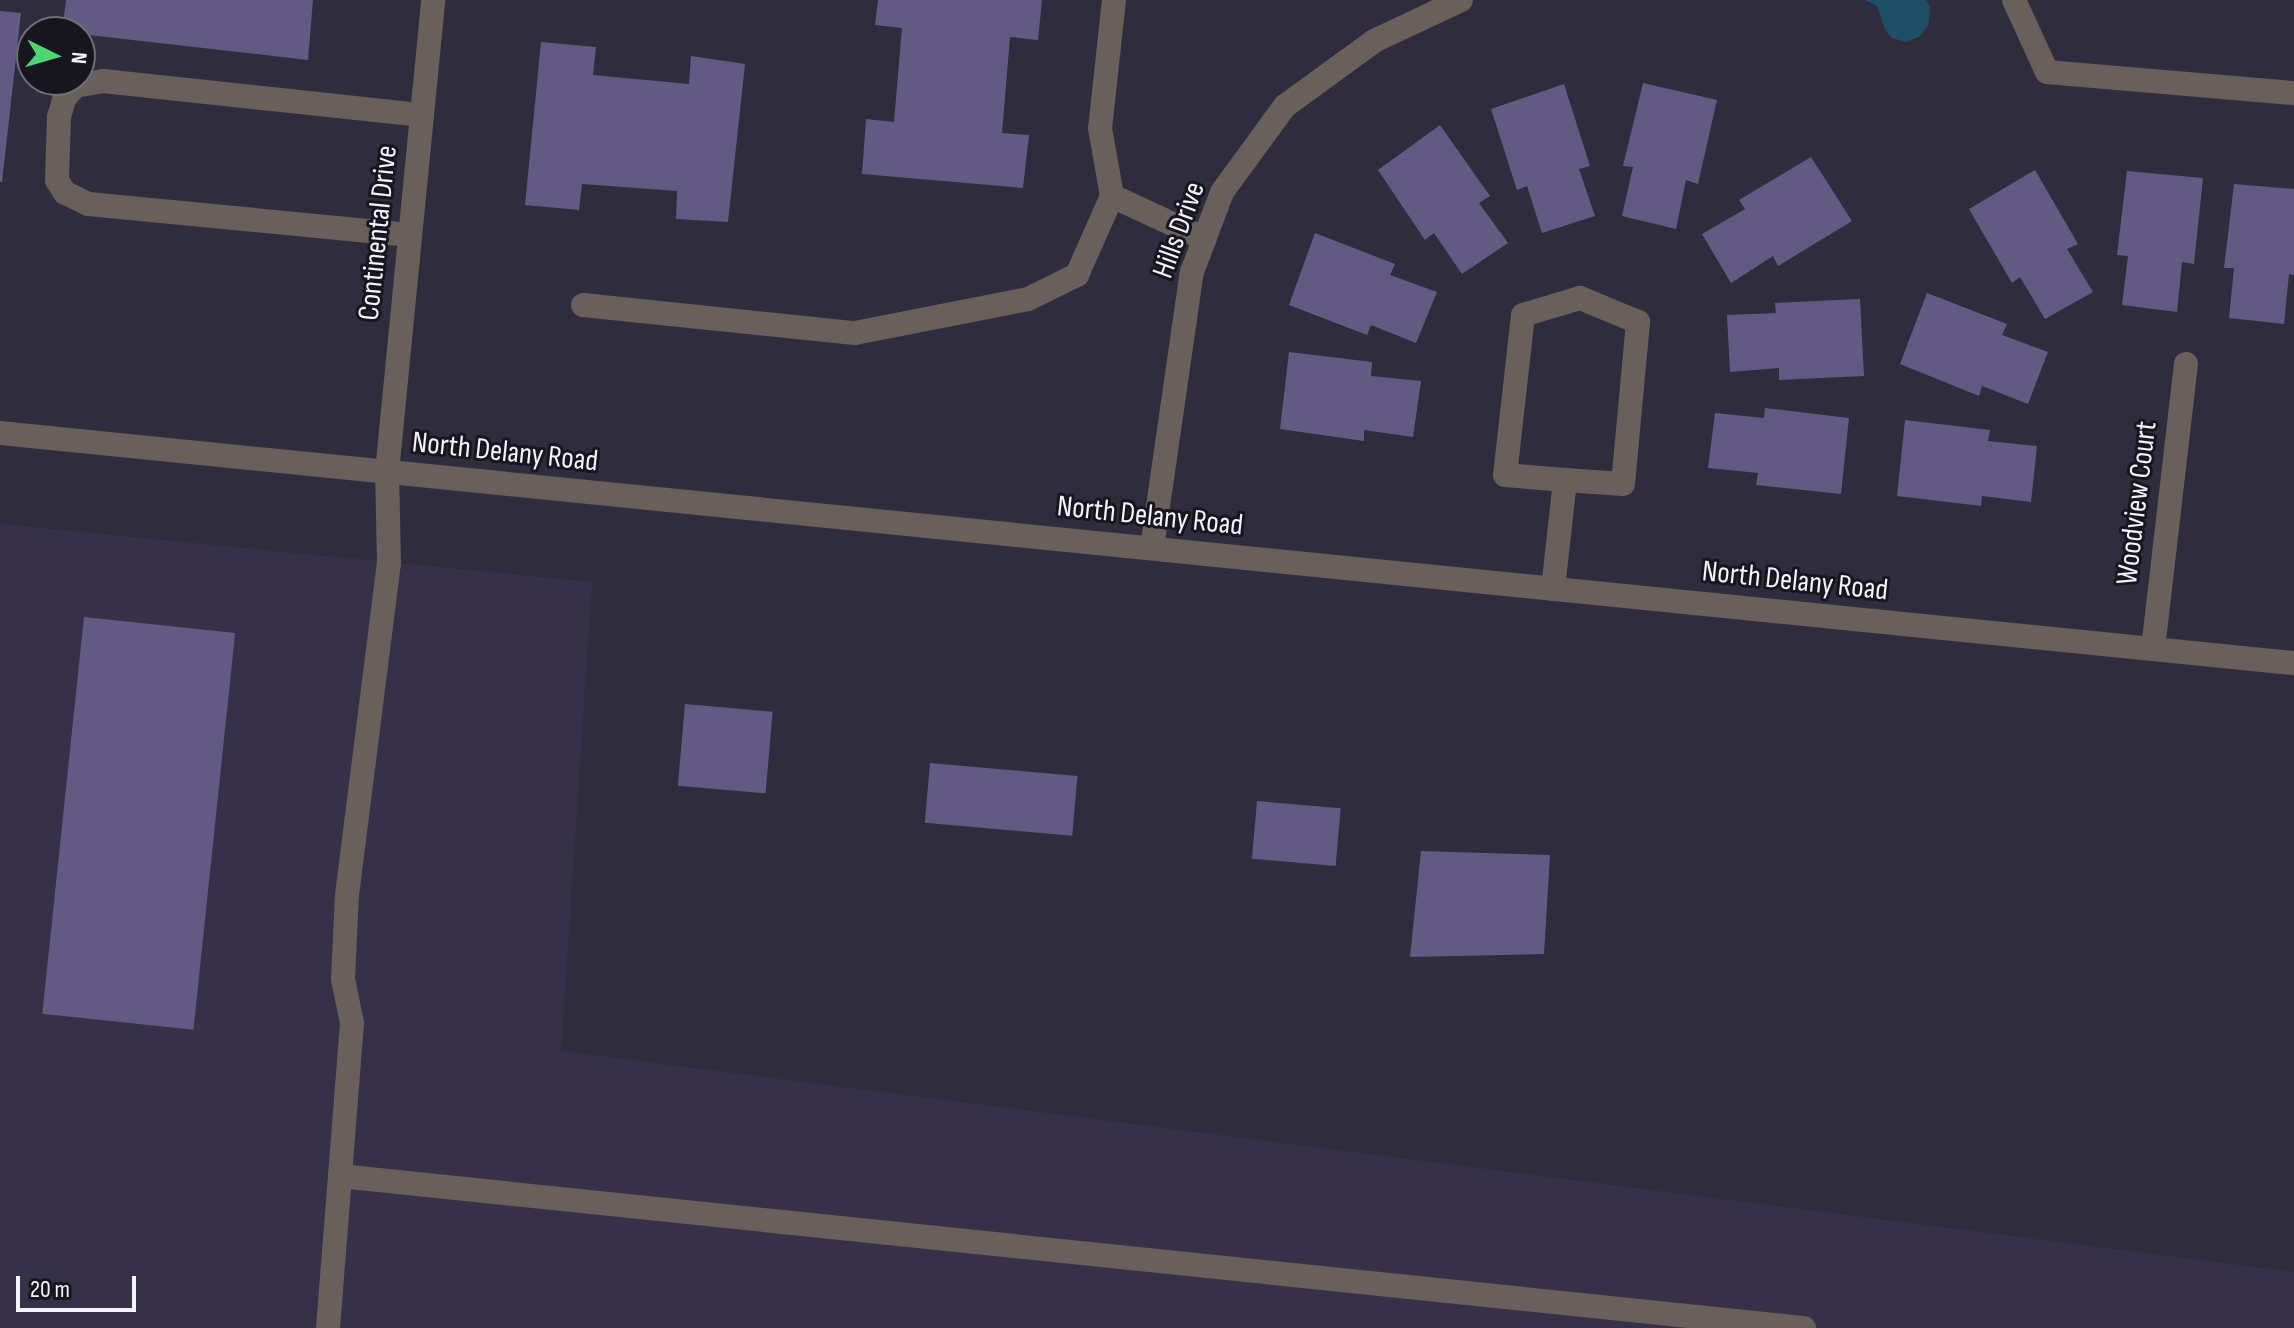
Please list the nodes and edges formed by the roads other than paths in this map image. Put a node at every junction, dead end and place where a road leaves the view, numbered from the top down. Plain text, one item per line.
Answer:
1 (433, 0) edge
2 (1114, 0) edge
3 (1461, 0) edge
4 (2014, 0) edge
5 (1416, 10) edge
6 (2294, 93) edge
7 (422, 115) junction
8 (1112, 196) junction
9 (410, 235) junction
10 (1205, 239) junction
11 (583, 305) dead end
12 (2186, 364) dead end
13 (0, 433) edge
14 (387, 472) junction
15 (1565, 480) junction
16 (1152, 548) junction
17 (1553, 589) junction
18 (2153, 649) junction
19 (2294, 663) edge
20 (340, 1176) junction
21 (328, 1328) edge
22 (1804, 1328) edge

1 - 7 street, Continental Drive
2 - 8 street
3 - 5 street, Hills Drive
4 - 6 street
5 - 10 street, Hills Drive
7 - 9 street, Continental Drive
7 - 9 street
8 - 10 street
8 - 11 street
9 - 14 street, Continental Drive
10 - 16 street, Hills Drive
12 - 18 street, Woodview Court
13 - 14 street, North Delany Road
14 - 16 street, North Delany Road
14 - 20 street, Continental Drive
15 - 15 street
15 - 17 street
16 - 17 street, North Delany Road
17 - 18 street, North Delany Road
18 - 19 street, North Delany Road
20 - 21 street, Continental Drive
20 - 22 street

